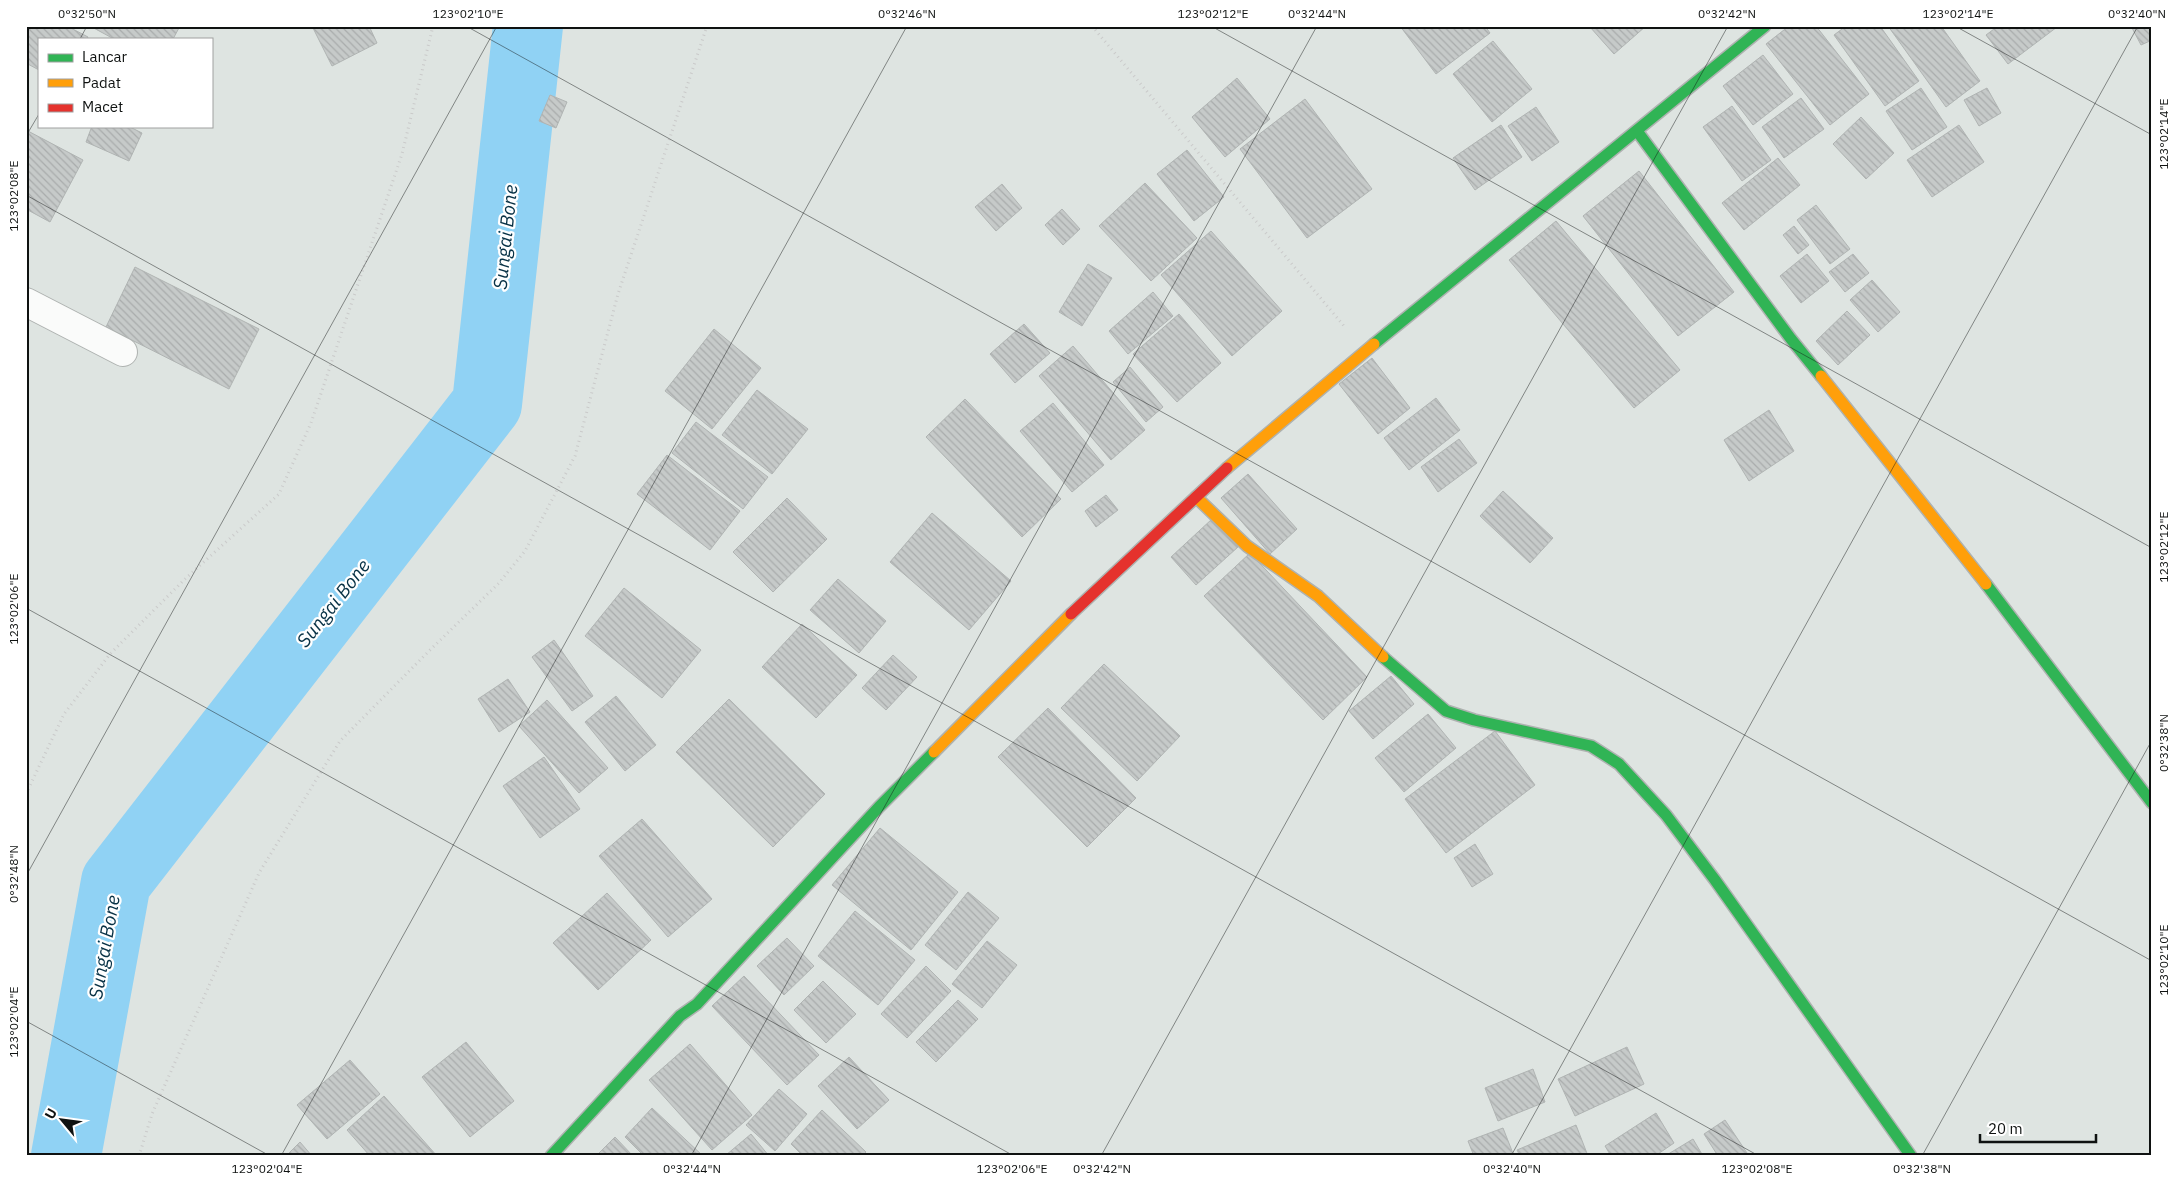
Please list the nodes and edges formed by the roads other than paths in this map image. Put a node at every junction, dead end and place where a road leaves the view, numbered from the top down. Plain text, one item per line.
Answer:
1 (1765, 26) edge
2 (1636, 130) junction
3 (26, 302) edge
4 (123, 352) dead end
5 (1196, 497) junction
6 (2152, 803) edge
7 (551, 1156) edge
8 (1911, 1156) edge

1 - 2 street
2 - 5 street
2 - 6 street
3 - 4 street
5 - 7 street
5 - 8 street

